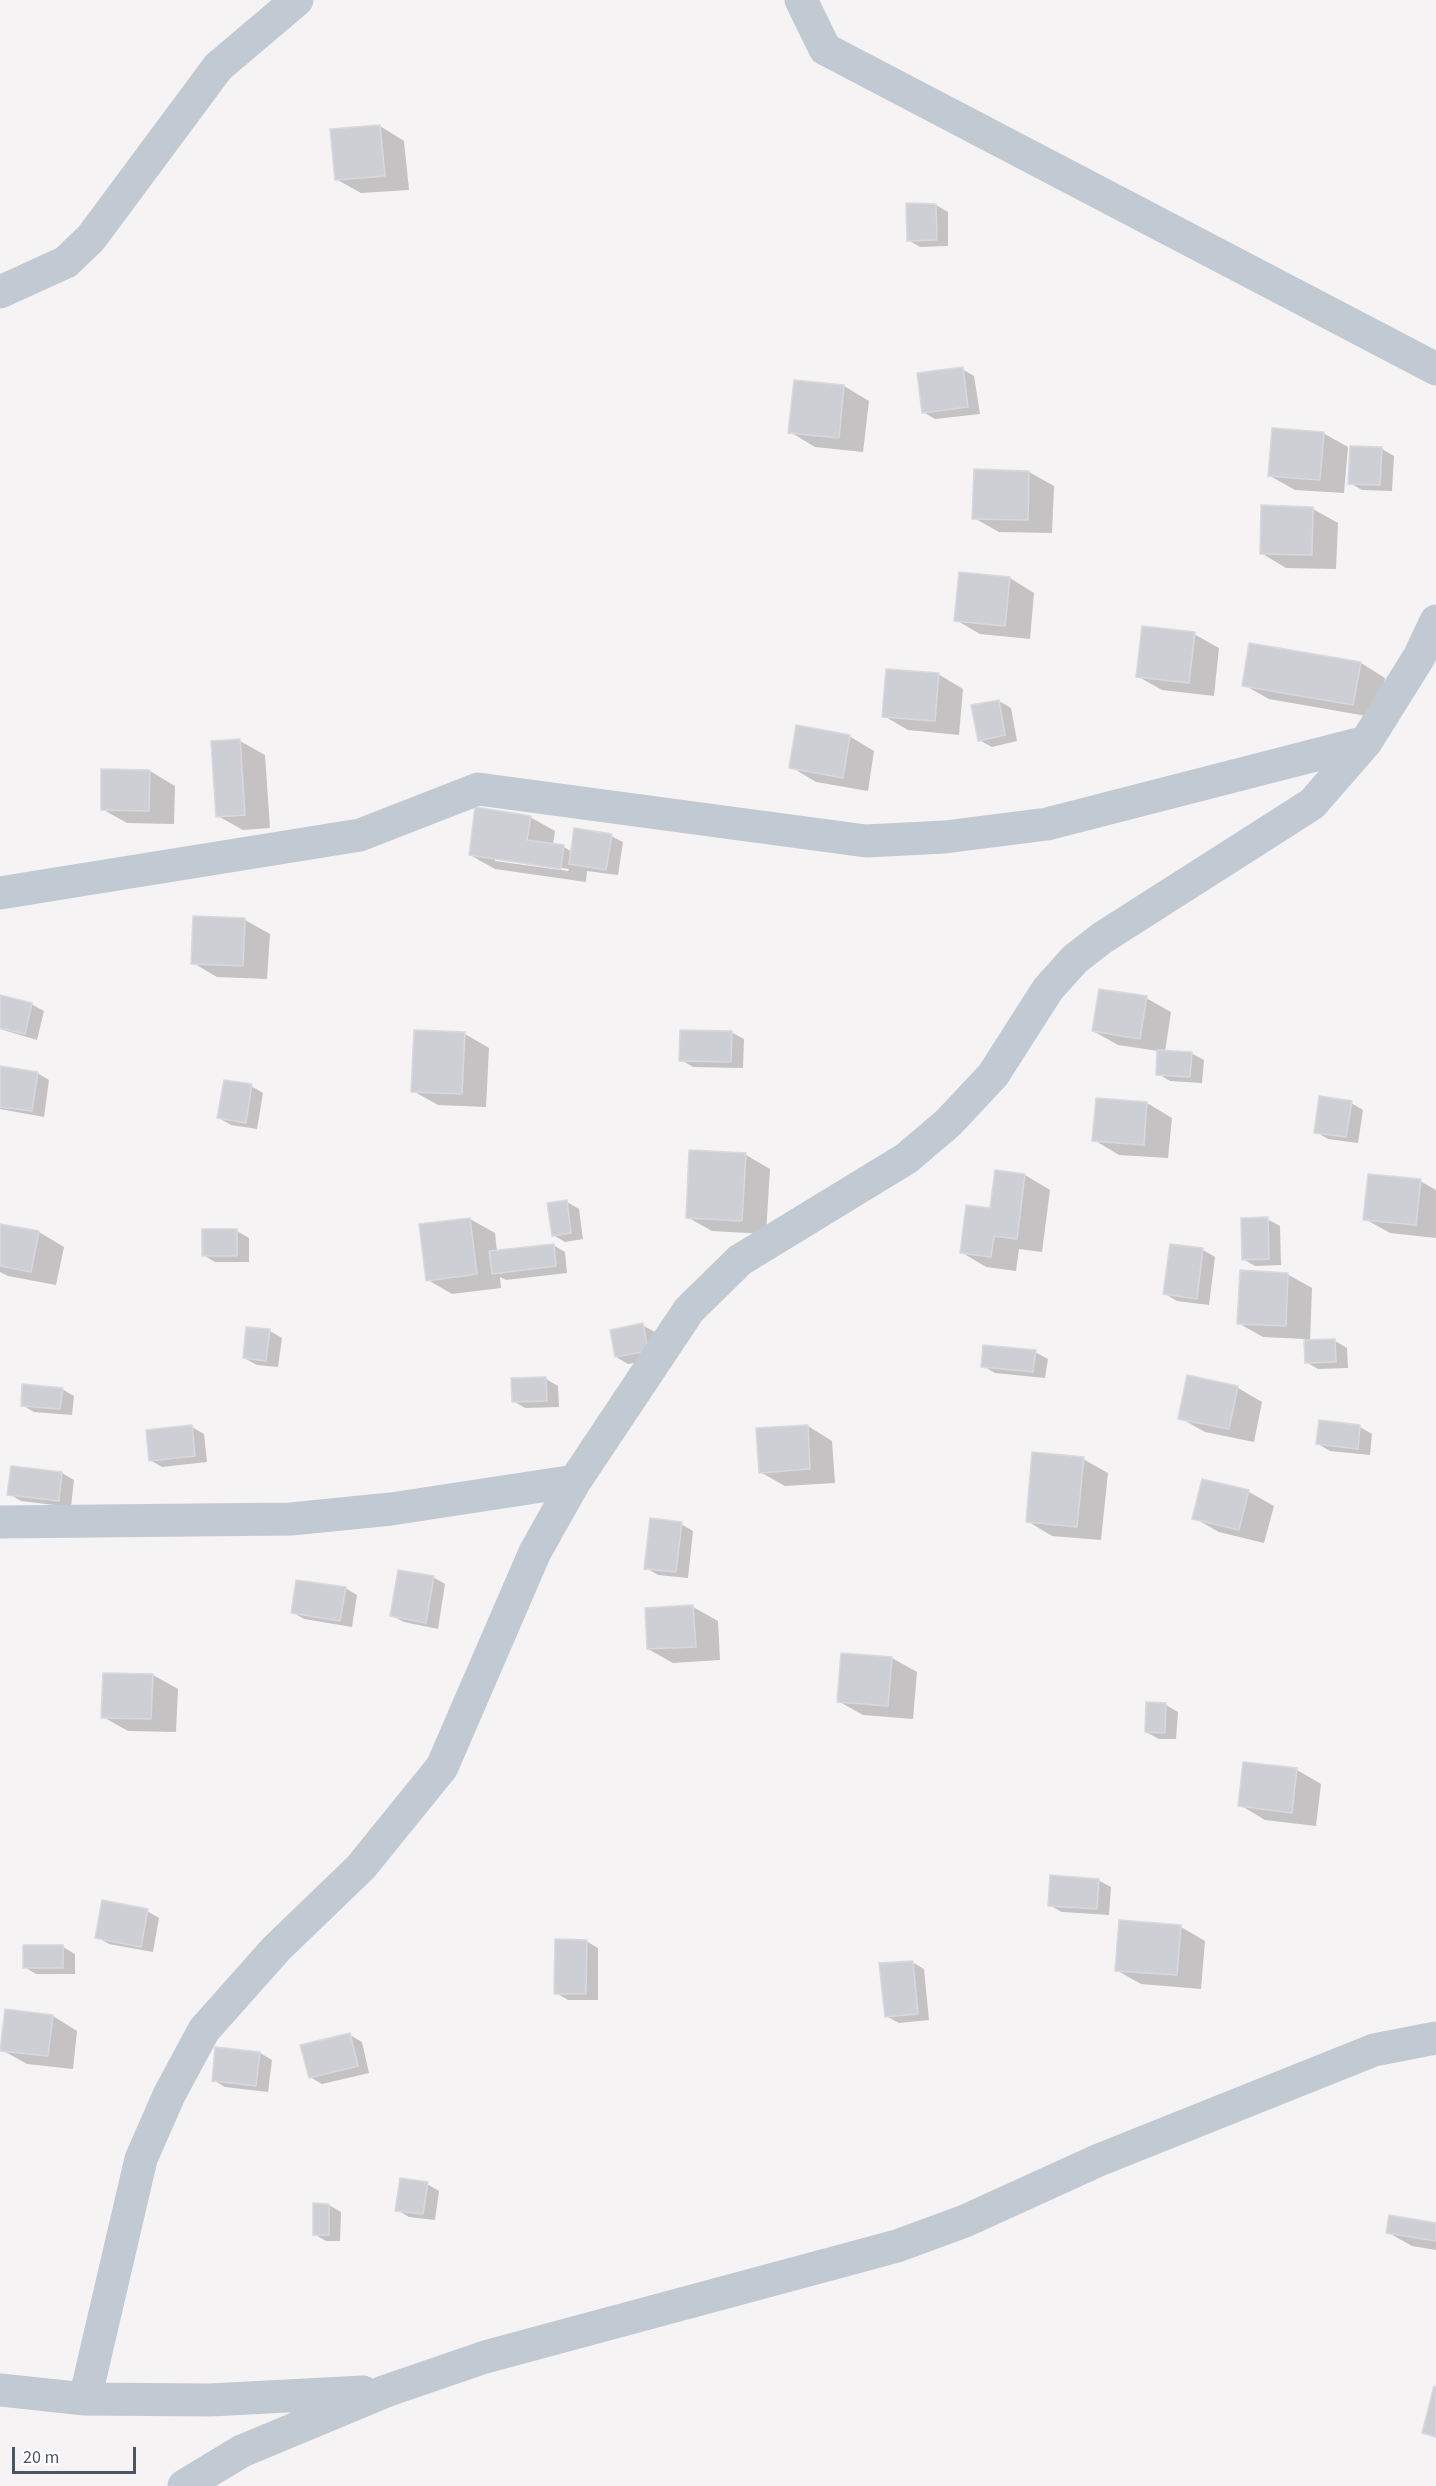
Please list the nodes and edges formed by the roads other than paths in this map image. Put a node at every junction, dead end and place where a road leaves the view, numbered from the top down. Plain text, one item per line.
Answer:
1 (297, 0) edge
2 (801, 0) edge
3 (0, 292) edge
4 (1436, 369) edge
5 (1436, 621) edge
6 (1366, 742) junction
7 (0, 893) edge
8 (575, 1481) junction
9 (0, 1522) edge
10 (1436, 2038) edge
11 (0, 2390) edge
12 (386, 2391) junction
13 (85, 2399) junction
14 (184, 2486) edge

1 - 3 street
2 - 4 street
5 - 6 street
6 - 7 street
6 - 8 street
8 - 9 street
8 - 13 street
10 - 12 street
11 - 13 street
12 - 13 street
12 - 14 street

